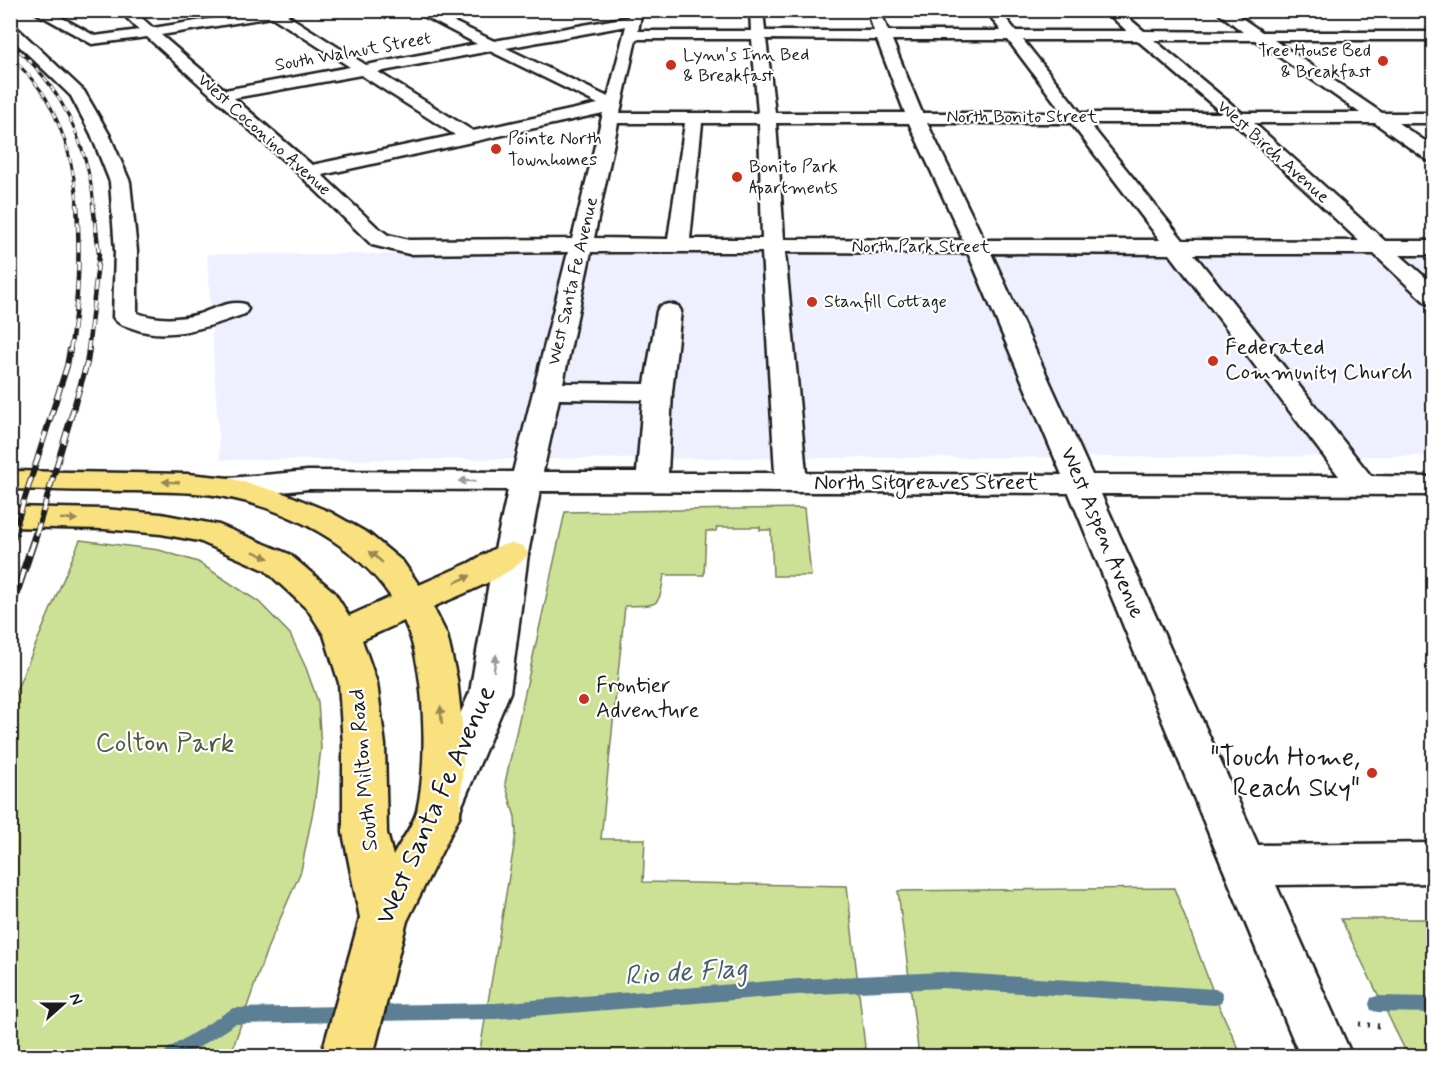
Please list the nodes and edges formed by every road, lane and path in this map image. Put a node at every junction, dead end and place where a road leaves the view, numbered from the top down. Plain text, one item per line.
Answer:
1 (37, 10) edge
2 (125, 10) edge
3 (292, 10) edge
4 (418, 10) edge
5 (756, 10) edge
6 (873, 10) edge
7 (992, 10) edge
8 (1110, 10) edge
9 (1221, 10) edge
10 (272, 12) edge
11 (575, 14) dead end
12 (1366, 21) dead end
13 (633, 22) edge
14 (602, 26) junction
15 (10, 29) edge
16 (149, 32) junction
17 (758, 35) junction
18 (882, 35) junction
19 (1012, 35) junction
20 (1138, 36) junction
21 (1258, 36) junction
22 (1393, 36) junction
23 (1434, 36) edge
24 (489, 46) junction
25 (1423, 53) dead end
26 (362, 70) junction
27 (220, 96) junction
28 (612, 112) junction
29 (694, 117) junction
30 (767, 117) junction
31 (915, 117) junction
32 (1076, 117) junction
33 (1238, 118) junction
34 (1378, 118) junction
35 (1434, 118) edge
36 (470, 137) junction
37 (1434, 156) edge
38 (308, 172) junction
39 (581, 245) junction
40 (678, 246) junction
41 (977, 246) junction
42 (409, 247) joint
43 (773, 247) junction
44 (1177, 248) junction
45 (1378, 248) junction
46 (1434, 248) edge
47 (1434, 298) edge
48 (236, 309) dead end
49 (669, 310) dead end
50 (547, 392) junction
51 (658, 392) junction
52 (10, 480) edge
53 (526, 481) junction
54 (652, 482) junction
55 (791, 482) junction
56 (1080, 483) junction
57 (1362, 485) junction
58 (1434, 486) edge
59 (230, 488) junction
60 (10, 518) edge
61 (511, 554) junction
62 (413, 602) junction
63 (342, 634) junction
64 (438, 815) junction
65 (1434, 862) edge
66 (1244, 865) junction
67 (384, 918) junction
68 (347, 1056) edge
69 (1326, 1056) edge

1 - 16 street
2 - 16 street, West Coconino Avenue
3 - 10 street
4 - 24 street
5 - 17 street
6 - 18 street, West Aspen Avenue
7 - 19 street
8 - 20 street, West Birch Avenue
9 - 21 street
10 - 16 street
10 - 26 street
11 - 14 street
12 - 22 street
13 - 14 street, South Walnut Street
13 - 17 street, South Walnut Street
13 - 28 street, West Santa Fe Avenue
14 - 24 street, South Walnut Street
15 - 48 street
16 - 27 street, West Coconino Avenue
17 - 18 street, South Walnut Street
17 - 30 street
18 - 19 street, South Walnut Street
18 - 31 street, West Aspen Avenue
19 - 20 street, South Walnut Street
19 - 32 street
20 - 21 street, South Walnut Street
20 - 33 street, West Birch Avenue
21 - 22 street, South Walnut Street
21 - 34 street
22 - 23 street, South Walnut Street
22 - 25 street
24 - 26 street, South Walnut Street
24 - 28 street
26 - 27 street, South Walnut Street
26 - 36 street
27 - 38 street, West Coconino Avenue
28 - 29 street, North Bonito Street
28 - 36 street
28 - 39 street, West Santa Fe Avenue
29 - 30 street, North Bonito Street
29 - 40 street
30 - 31 street, North Bonito Street
30 - 43 street
31 - 32 street, North Bonito Street
31 - 41 street, West Aspen Avenue
32 - 33 street, North Bonito Street
32 - 44 street
33 - 34 street, North Bonito Street
33 - 45 street, West Birch Avenue
34 - 35 street, North Bonito Street
34 - 37 street
36 - 38 street
38 - 42 street, West Coconino Avenue
39 - 40 street, North Park Street
39 - 42 street, North Park Street
39 - 50 street, West Santa Fe Avenue
40 - 43 street, North Park Street
41 - 43 street, North Park Street
41 - 44 street, North Park Street
41 - 56 street, West Aspen Avenue
43 - 55 street
44 - 45 street, North Park Street
44 - 57 street
45 - 46 street, North Park Street
45 - 47 street, West Birch Avenue
49 - 51 street
50 - 51 street
50 - 53 street, West Santa Fe Avenue
51 - 54 street
59 -> 52 main road
53 - 54 street, North Sitgreaves Street
53 -> 59 street
53 - 61 street, West Santa Fe Avenue
54 - 55 street, North Sitgreaves Street
55 - 56 street, North Sitgreaves Street
56 - 57 street, North Sitgreaves Street
56 - 66 street, West Aspen Avenue
57 - 58 street, North Sitgreaves Street
62 -> 59 main road
60 -> 63 main road, South Milton Road
62 -> 61 main road
64 -> 61 street, West Santa Fe Avenue
62 - 63 main road
64 -> 62 main road
63 - 67 main road, South Milton Road
64 - 67 main road, West Santa Fe Avenue
65 - 66 street
66 - 69 street, West Aspen Avenue
67 - 68 main road, West Santa Fe Avenue

